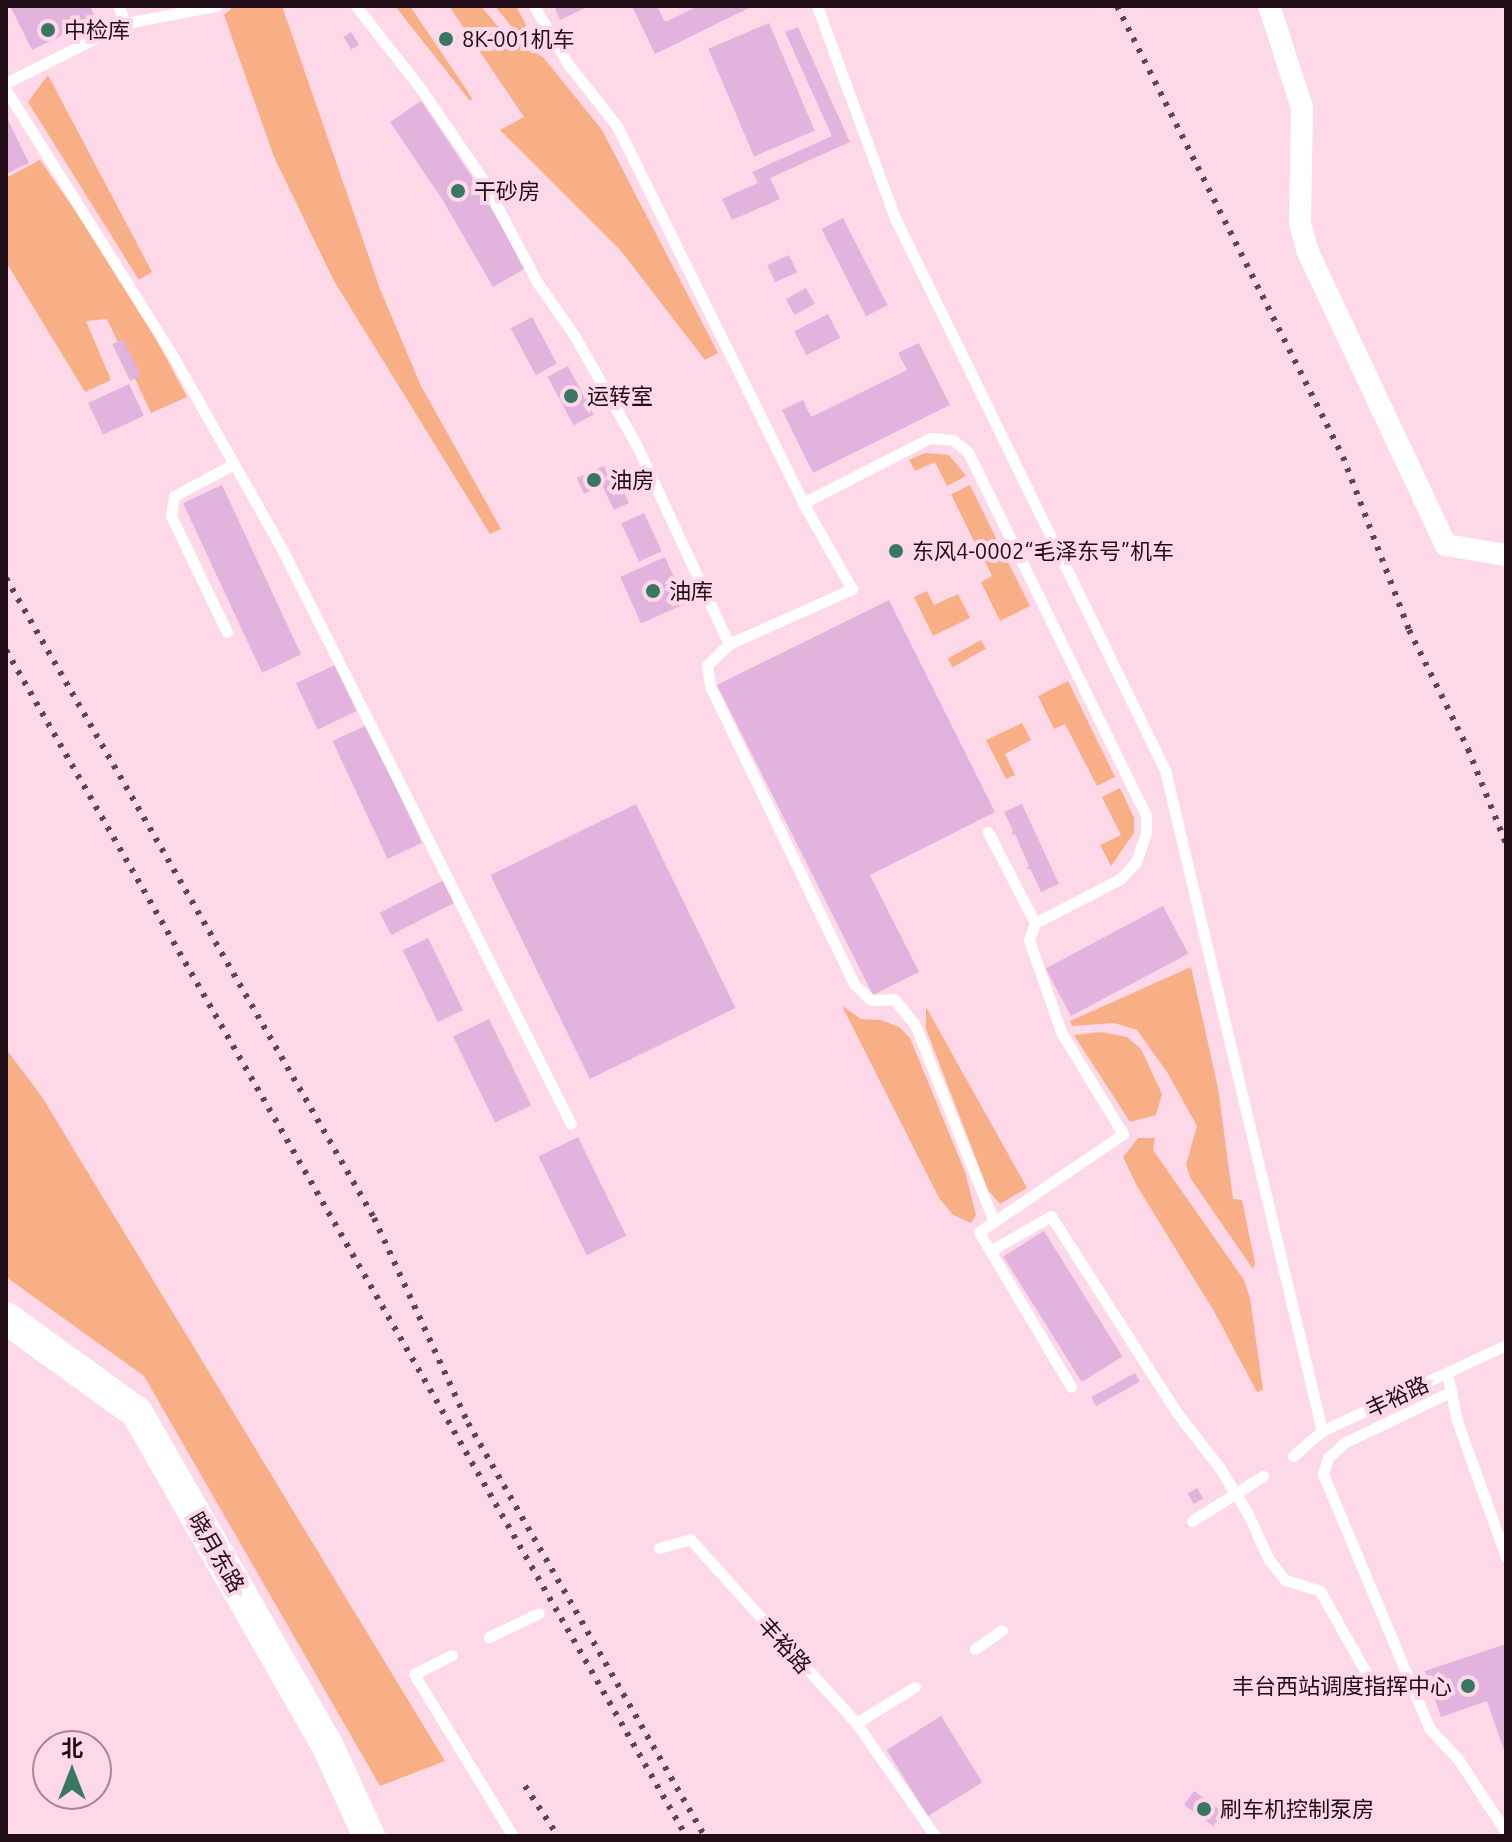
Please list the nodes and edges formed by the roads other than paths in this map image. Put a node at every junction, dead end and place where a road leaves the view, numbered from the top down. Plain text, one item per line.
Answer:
1 (118, 6) edge
2 (216, 6) edge
3 (356, 6) edge
4 (534, 6) edge
5 (817, 6) edge
6 (1269, 6) edge
7 (126, 23) junction
8 (6, 83) edge
9 (6, 90) edge
10 (234, 464) junction
11 (803, 503) junction
12 (1506, 555) edge
13 (227, 632) dead end
14 (729, 644) junction
15 (988, 832) dead end
16 (1035, 923) junction
17 (571, 1124) dead end
18 (994, 1222) junction
19 (990, 1251) junction
20 (6, 1318) edge
21 (1506, 1345) edge
22 (1447, 1373) junction
23 (1071, 1387) dead end
24 (1452, 1391) junction
25 (1322, 1431) junction
26 (1293, 1456) dead end
27 (1263, 1476) dead end
28 (1192, 1521) dead end
29 (659, 1548) dead end
30 (1506, 1557) edge
31 (539, 1613) dead end
32 (1002, 1630) dead end
33 (489, 1637) dead end
34 (975, 1649) dead end
35 (452, 1655) dead end
36 (1367, 1674) dead end
37 (915, 1687) dead end
38 (856, 1723) junction
39 (1506, 1832) edge
40 (369, 1836) edge
41 (513, 1836) edge
42 (935, 1836) edge

1 - 7 lane
2 - 7 lane
3 - 14 lane
4 - 11 lane
5 - 25 lane
6 - 12 street
7 - 8 lane
9 - 10 lane
10 - 13 lane
10 - 17 lane
11 - 14 lane
11 - 16 lane
14 - 18 lane
15 - 16 lane
16 - 18 lane
18 - 19 lane
19 - 23 lane
19 - 36 lane
20 - 40 street, 晓月东路
21 - 22 lane, 丰裕路
22 - 24 lane
22 - 25 lane, 丰裕路
24 - 30 lane
24 - 39 lane
25 - 26 lane, 丰裕路
27 - 28 lane
29 - 38 lane, 丰裕路
31 - 33 lane
32 - 34 lane
35 - 41 lane
37 - 38 lane
38 - 42 lane

